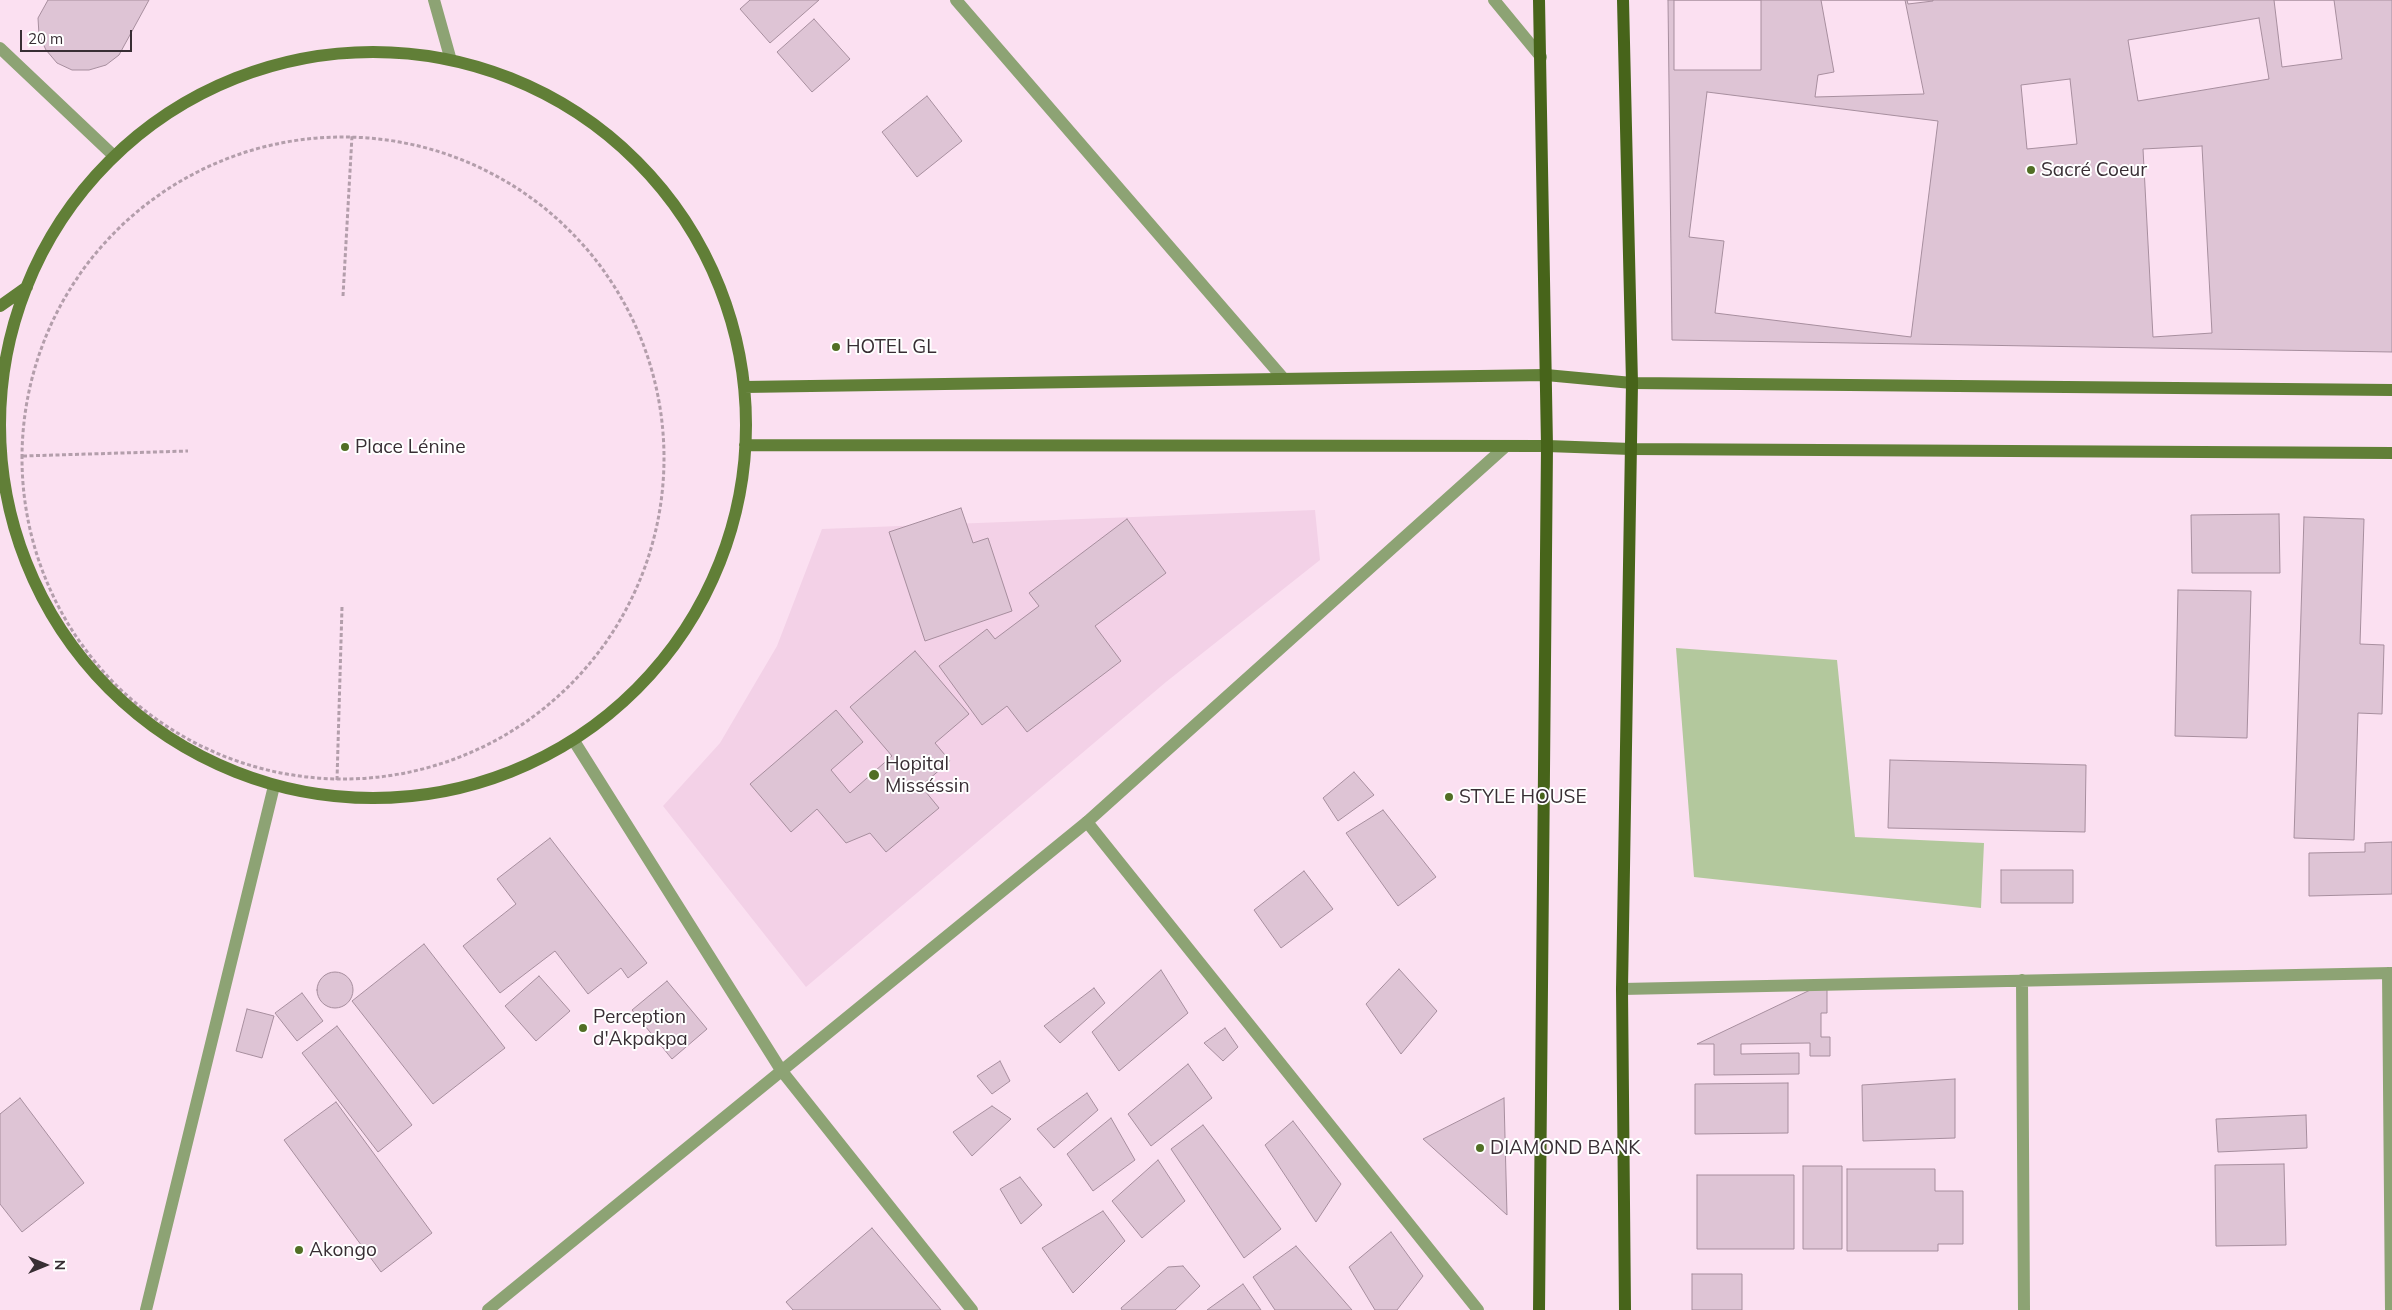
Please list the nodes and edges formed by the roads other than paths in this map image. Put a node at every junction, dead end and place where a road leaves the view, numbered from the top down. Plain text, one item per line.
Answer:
1 (434, 0) edge
2 (956, 0) edge
3 (1494, 0) edge
4 (1539, 0) edge
5 (1623, 0) edge
6 (0, 48) edge
7 (450, 57) junction
8 (1541, 57) junction
9 (114, 156) junction
10 (28, 287) junction
11 (0, 306) edge
12 (1546, 375) junction
13 (1283, 378) junction
14 (1632, 384) junction
15 (744, 387) junction
16 (2392, 390) edge
17 (745, 445) junction
18 (1506, 446) junction
19 (1547, 446) junction
20 (1631, 449) junction
21 (2392, 453) edge
22 (0, 501) edge
23 (13, 518) junction
24 (574, 741) junction
25 (274, 786) junction
26 (1087, 822) junction
27 (2390, 973) edge
28 (2022, 980) junction
29 (1622, 989) junction
30 (781, 1070) junction
31 (146, 1310) edge
32 (488, 1310) edge
33 (972, 1310) edge
34 (1478, 1310) edge
35 (1539, 1310) edge
36 (1625, 1310) edge
37 (2024, 1310) edge
38 (2391, 1310) edge

1 - 7 street
2 - 13 street
3 - 8 street
4 - 8 main road
5 - 14 main road
6 - 9 street
7 - 9 main road
7 - 15 main road
8 - 12 main road
9 - 10 main road
10 - 11 main road
10 - 23 main road
12 - 13 main road
12 - 14 main road
12 - 19 main road
13 - 15 main road
14 - 16 main road
14 - 20 main road
15 - 17 main road
17 - 18 main road
17 - 24 main road
18 - 19 main road
18 - 26 street
19 - 20 main road
19 - 35 main road
20 - 21 main road
20 - 29 main road
22 - 23 main road
23 - 25 main road
24 - 25 main road
24 - 30 street
25 - 31 street
26 - 30 street
26 - 34 street
27 - 28 street
27 - 38 street
28 - 29 street
28 - 37 street
29 - 36 main road
30 - 32 street
30 - 33 street

